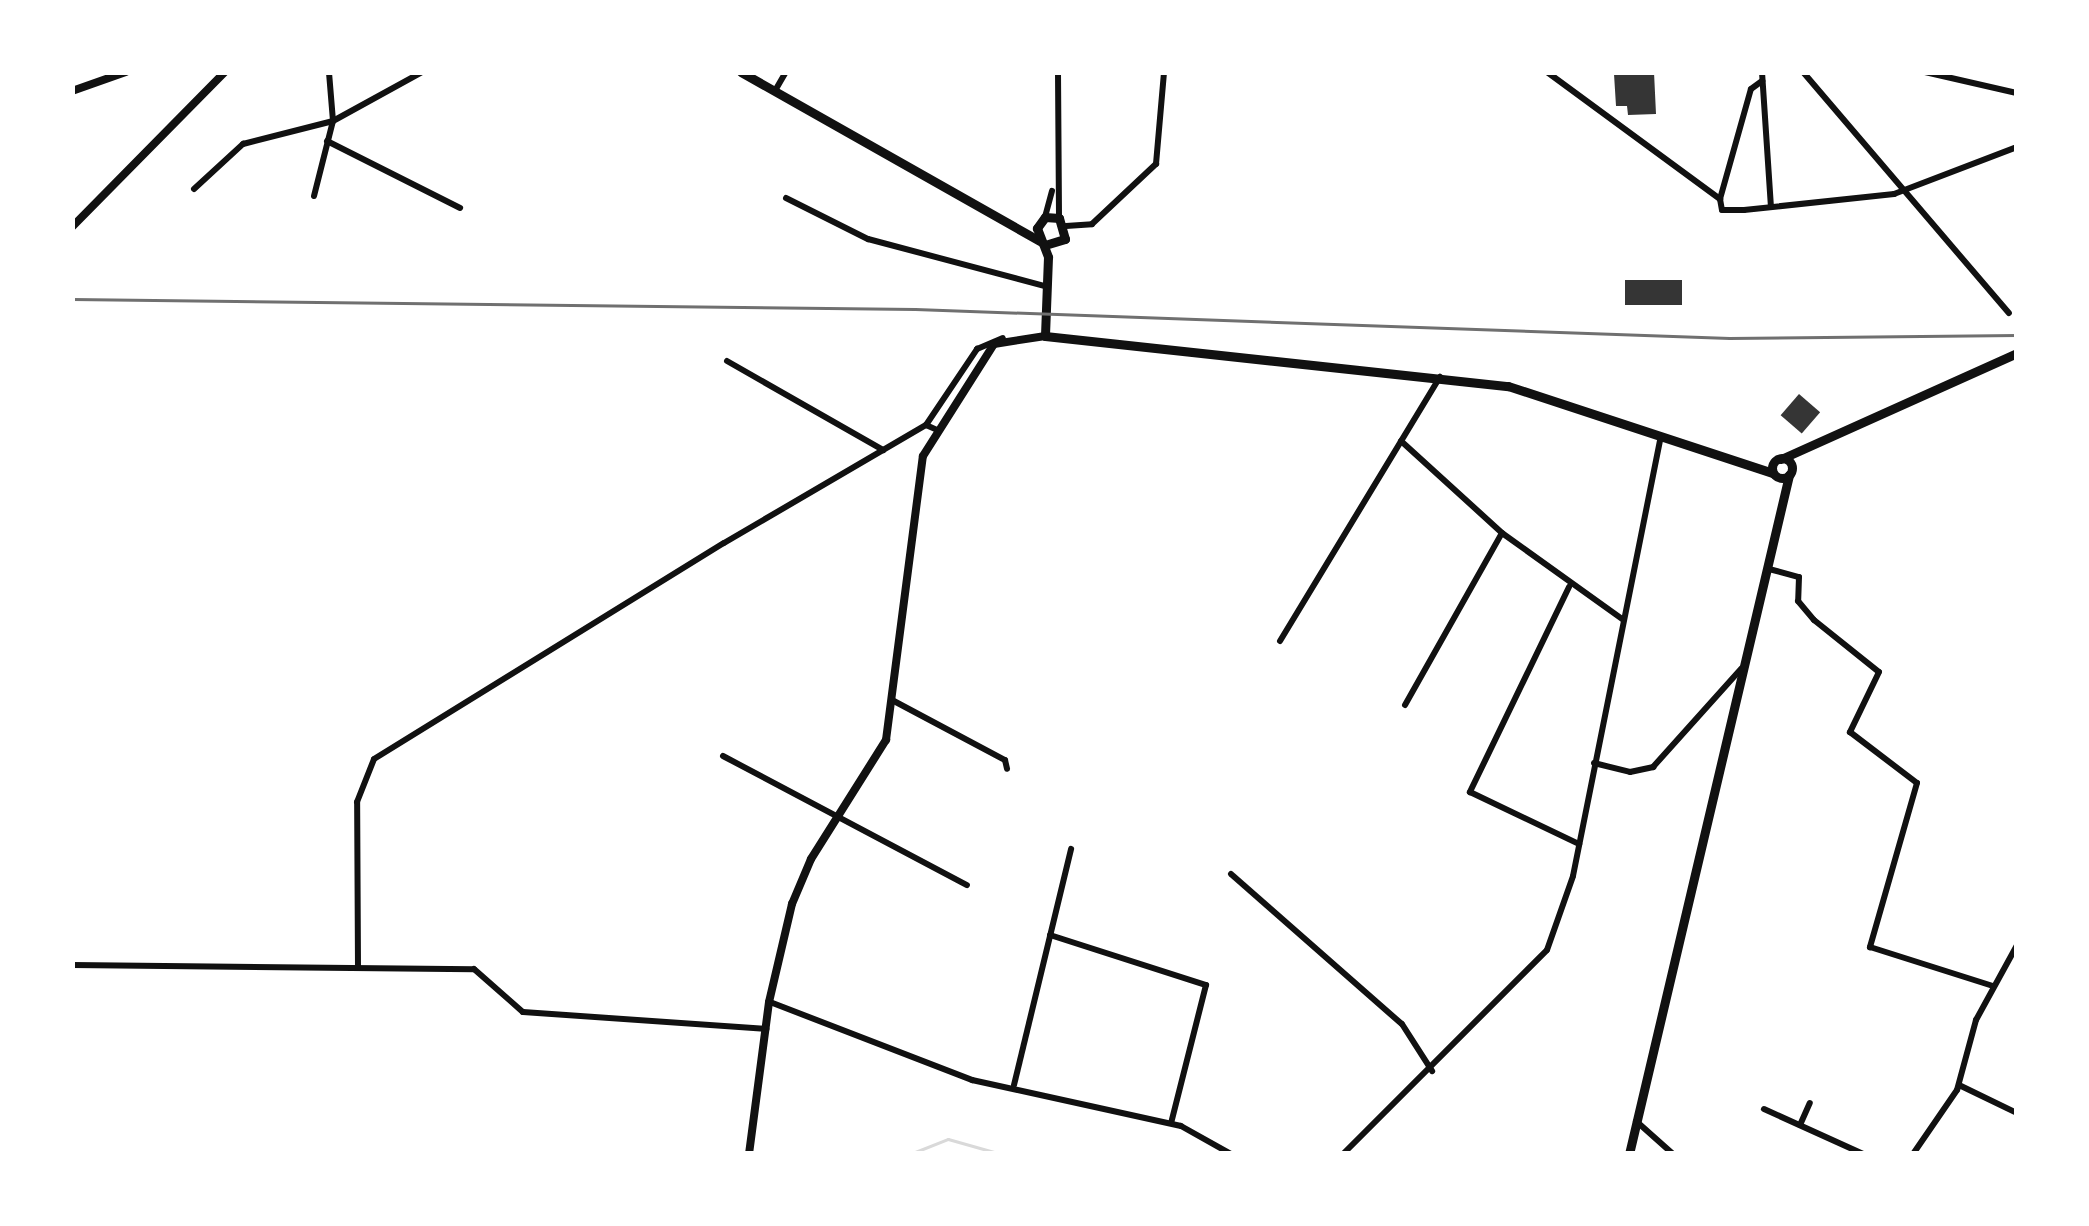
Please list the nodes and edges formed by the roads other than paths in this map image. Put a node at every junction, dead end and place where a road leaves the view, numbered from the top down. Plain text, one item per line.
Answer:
1 (127, 72) edge
2 (226, 72) edge
3 (329, 72) edge
4 (422, 72) edge
5 (740, 72) edge
6 (786, 72) edge
7 (1058, 72) edge
8 (1164, 72) edge
9 (1803, 72) edge
10 (1925, 72) edge
11 (1552, 74) edge
12 (1762, 76) edge
13 (72, 92) edge
14 (775, 92) junction
15 (2017, 94) edge
16 (334, 121) junction
17 (327, 142) junction
18 (2017, 147) edge
19 (1054, 182) junction
20 (194, 189) dead end
21 (1904, 191) junction
22 (314, 196) dead end
23 (786, 198) dead end
24 (1720, 199) junction
25 (1771, 207) junction
26 (460, 208) dead end
27 (1042, 220) junction
28 (1062, 222) junction
29 (1004, 223) junction
30 (72, 227) edge
31 (1062, 242) junction
32 (1043, 244) junction
33 (1048, 283) junction
34 (2009, 313) dead end
35 (1046, 335) junction
36 (1003, 338) junction
37 (2017, 353) edge
38 (727, 361) dead end
39 (1441, 375) junction
40 (926, 425) junction
41 (937, 430) junction
42 (1661, 433) junction
43 (1401, 441) junction
44 (1820, 444) junction
45 (883, 450) junction
46 (1779, 459) junction
47 (1747, 461) junction
48 (1790, 473) junction
49 (1774, 474) junction
50 (1779, 505) junction
51 (1502, 533) junction
52 (1765, 568) junction
53 (1569, 587) junction
54 (1623, 619) junction
55 (1280, 640) dead end
56 (1743, 666) junction
57 (892, 700) junction
58 (1405, 705) dead end
59 (723, 756) dead end
60 (1594, 763) junction
61 (1006, 769) dead end
62 (836, 817) junction
63 (1579, 844) junction
64 (1071, 849) dead end
65 (1232, 874) dead end
66 (967, 885) dead end
67 (1051, 935) junction
68 (2017, 946) edge
69 (72, 965) edge
70 (358, 967) junction
71 (1993, 986) junction
72 (769, 1001) junction
73 (766, 1029) junction
74 (1432, 1071) junction
75 (1959, 1085) junction
76 (1014, 1086) junction
77 (1810, 1103) dead end
78 (1764, 1108) dead end
79 (2017, 1113) edge
80 (1636, 1121) junction
81 (1171, 1123) junction
82 (1800, 1125) junction
83 (749, 1154) edge
84 (1231, 1154) edge
85 (1343, 1154) edge
86 (1629, 1154) edge
87 (1673, 1154) edge
88 (1863, 1154) edge
89 (1913, 1154) edge

1 - 13 street
2 - 30 street
3 - 16 street
4 - 16 street
5 - 14 main road
6 - 14 street
7 - 19 street
8 - 28 street
9 - 21 street
10 - 15 street
11 - 24 street
12 - 24 street
12 - 25 street
14 - 29 main road
16 - 17 street
16 - 20 street
17 - 22 street
17 - 26 street
18 - 21 street
19 - 27 street
19 - 28 street
21 - 25 street
21 - 34 street
23 - 33 street
24 - 25 street
27 - 28 main road
27 - 29 main road
27 - 32 main road
28 - 31 main road
29 - 32 main road
31 - 32 main road
31 - 33 main road
32 - 33 main road
33 - 35 main road
35 - 36 street
35 - 39 main road
36 - 40 street
36 - 41 street
37 - 44 main road
38 - 45 street
39 - 42 main road
39 - 43 street
40 - 41 street
40 - 45 street
41 - 57 street
42 - 47 main road
42 - 54 street
43 - 51 street
43 - 55 street
44 - 46 main road
44 - 48 main road
45 - 70 street
46 - 47 main road
46 - 48 main road
46 - 49 main road
47 - 49 main road
48 - 49 main road
48 - 50 main road
49 - 50 main road
50 - 52 main road
51 - 53 street
51 - 58 street
52 - 56 main road
52 - 71 street
53 - 54 street
53 - 63 street
54 - 60 street
56 - 60 street
56 - 80 main road
57 - 61 street
57 - 62 street
59 - 62 street
60 - 63 street
62 - 66 street
62 - 72 street
63 - 74 street
64 - 67 street
65 - 74 street
67 - 76 street
67 - 81 street
68 - 71 street
69 - 70 street
70 - 73 street
71 - 75 street
72 - 73 street
72 - 76 street
73 - 83 street
74 - 85 street
75 - 79 street
75 - 89 street
76 - 81 street
77 - 82 street
78 - 82 street
80 - 86 main road
80 - 87 street
81 - 84 street
82 - 88 street

